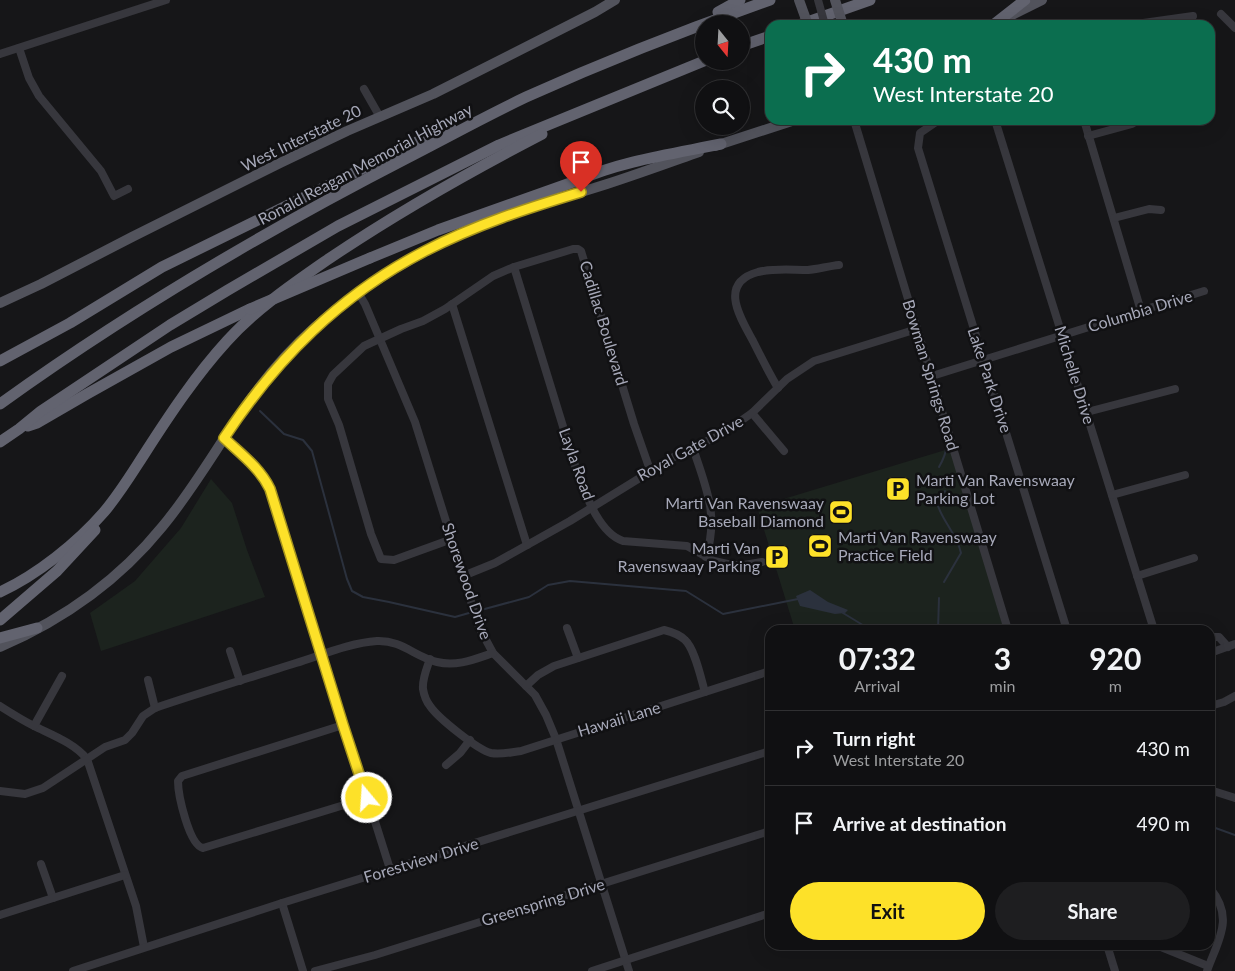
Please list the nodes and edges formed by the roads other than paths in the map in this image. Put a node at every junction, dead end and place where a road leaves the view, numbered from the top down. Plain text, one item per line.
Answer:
1 (166, 0) edge
2 (615, 0) edge
3 (740, 0) edge
4 (770, 0) edge
5 (799, 0) edge
6 (818, 0) edge
7 (835, 0) edge
8 (870, 0) edge
9 (1025, 0) edge
10 (1042, 0) edge
11 (1220, 14) dead end
12 (1193, 16) dead end
13 (806, 20) edge
14 (812, 20) edge
15 (824, 20) edge
16 (841, 20) edge
17 (1000, 20) edge
18 (1004, 20) edge
19 (1165, 20) edge
20 (1235, 28) edge
21 (685, 30) junction
22 (765, 38) edge
23 (750, 43) edge
24 (19, 48) junction
25 (0, 54) edge
26 (695, 65) edge
27 (364, 89) dead end
28 (524, 98) junction
29 (602, 102) junction
30 (380, 117) junction
31 (778, 125) edge
32 (856, 125) edge
33 (932, 125) edge
34 (996, 125) edge
35 (1085, 125) edge
36 (1128, 125) edge
37 (1088, 136) junction
38 (721, 144) junction
39 (128, 189) dead end
40 (1161, 210) dead end
41 (1114, 218) junction
42 (838, 264) dead end
43 (514, 267) junction
44 (1204, 291) dead end
45 (359, 294) junction
46 (0, 303) edge
47 (452, 304) junction
48 (1141, 311) junction
49 (917, 328) junction
50 (1063, 335) junction
51 (380, 338) junction
52 (984, 360) junction
53 (0, 361) edge
54 (932, 376) junction
55 (778, 388) junction
56 (1175, 389) dead end
57 (0, 404) edge
58 (1087, 412) junction
59 (752, 413) junction
60 (19, 429) junction
61 (224, 438) junction
62 (0, 442) edge
63 (693, 448) junction
64 (784, 451) dead end
65 (650, 470) junction
66 (1185, 475) dead end
67 (1112, 495) junction
68 (592, 506) junction
69 (105, 511) junction
70 (452, 539) junction
71 (527, 546) junction
72 (706, 557) junction
73 (1194, 558) dead end
74 (762, 562) dead end
75 (463, 576) junction
76 (1137, 576) junction
77 (0, 592) edge
78 (0, 620) edge
79 (1007, 625) edge
80 (1065, 625) edge
81 (1152, 625) edge
82 (37, 628) junction
83 (567, 628) dead end
84 (1215, 637) edge
85 (0, 638) edge
86 (1232, 646) edge
87 (0, 647) edge
88 (230, 651) dead end
89 (1215, 651) edge
90 (492, 653) junction
91 (321, 655) junction
92 (578, 658) junction
93 (430, 659) junction
94 (765, 673) edge
95 (62, 676) dead end
96 (148, 680) dead end
97 (240, 681) junction
98 (526, 686) junction
99 (705, 692) junction
100 (1235, 696) edge
101 (1215, 705) edge
102 (0, 706) edge
103 (155, 708) junction
104 (343, 725) junction
105 (34, 726) junction
106 (556, 738) junction
107 (470, 740) junction
108 (765, 753) edge
109 (87, 759) junction
110 (446, 765) dead end
111 (0, 791) edge
112 (1215, 792) edge
113 (367, 798) junction
114 (1235, 798) edge
115 (579, 810) junction
116 (765, 833) edge
117 (41, 864) dead end
118 (390, 869) junction
119 (125, 875) junction
120 (602, 884) junction
121 (1215, 895) edge
122 (53, 898) junction
123 (282, 903) junction
124 (0, 915) edge
125 (765, 915) edge
126 (144, 948) junction
127 (1109, 950) edge
128 (1167, 950) edge
129 (626, 960) junction
130 (1208, 969) edge
131 (73, 971) edge
132 (303, 971) edge
133 (314, 971) edge
134 (592, 971) edge
135 (629, 971) edge
136 (1115, 971) edge

1 - 24 street
2 - 30 main road, West Interstate 20
3 - 21 highway
4 - 21 highway, Ronald Reagan Memorial Highway
5 - 13 main road, bridge
6 - 15 street, bridge
7 - 16 main road, bridge
8 - 14 highway
9 - 17 highway
10 - 18 main road
11 - 20 street
12 - 19 street
21 - 28 highway, Ronald Reagan Memorial Highway
22 - 23 highway
24 - 25 street
24 - 39 street
26 - 29 highway
27 - 30 street
28 - 53 highway
28 - 57 highway, Ronald Reagan Memorial Highway
29 - 60 highway
29 - 69 highway
30 - 46 main road, West Interstate 20
31 - 38 main road
32 - 49 street, Bowman Springs Road
33 - 52 street, Lake Park Drive
34 - 50 street, Michelle Drive
35 - 37 street
36 - 37 street
37 - 41 street
38 - 45 main road
38 - 60 highway, bridge
40 - 41 street
41 - 48 street
42 - 55 street
43 - 47 street, Cadillac Boulevard
43 - 65 street, Cadillac Boulevard
43 - 68 street, Layla Road
44 - 48 street, Columbia Drive
45 - 51 street, Shorewood Drive
45 - 61 main road
47 - 51 street, Cadillac Boulevard
47 - 71 street
48 - 50 street, Columbia Drive
49 - 54 street, Bowman Springs Road
49 - 55 street, Royal Gate Drive
50 - 52 street, Columbia Drive
50 - 58 street, Michelle Drive
51 - 70 street, Shorewood Drive
51 - 70 street, Cadillac Boulevard
52 - 54 street, Columbia Drive
52 - 80 street, Lake Park Drive
54 - 79 street, Bowman Springs Road
55 - 59 street, Royal Gate Drive
56 - 58 street
58 - 67 street, Michelle Drive
59 - 63 street, Royal Gate Drive
59 - 64 street
60 - 62 highway
61 - 82 main road
61 - 91 street
63 - 65 street, Royal Gate Drive
63 - 72 street
65 - 68 street, Royal Gate Drive
66 - 67 street
67 - 76 street, Michelle Drive
68 - 71 street, Royal Gate Drive
68 - 72 street, Layla Road
69 - 77 highway
69 - 78 highway
70 - 75 street, Shorewood Drive
71 - 75 street, Royal Gate Drive
72 - 74 street, Layla Road
73 - 76 street
75 - 90 street, Shorewood Drive
76 - 81 street, Michelle Drive
82 - 85 highway
82 - 87 main road
83 - 92 street
84 - 86 street
86 - 89 street
88 - 97 street
90 - 93 street
90 - 98 street, Shorewood Drive
91 - 93 street
91 - 97 street
91 - 104 street
92 - 98 street
92 - 99 street
93 - 107 street, Hawaii Lane
94 - 99 street, Hawaii Lane
95 - 105 street
96 - 103 street
97 - 103 street
98 - 106 street, Shorewood Drive
99 - 106 street, Hawaii Lane
100 - 101 street
102 - 105 street
103 - 109 street
104 - 113 street
104 - 113 street
105 - 109 street
106 - 107 street, Hawaii Lane
106 - 115 street, Shorewood Drive
107 - 110 street
108 - 115 street, Forestview Drive
109 - 111 street
109 - 119 street
112 - 114 street
113 - 118 street
115 - 118 street, Forestview Drive
115 - 120 street, Shorewood Drive
116 - 120 street, Greenspring Drive
117 - 122 street
118 - 123 street, Forestview Drive
119 - 122 street
119 - 126 street
120 - 129 street, Shorewood Drive
120 - 133 street, Greenspring Drive
121 - 130 street
122 - 124 street
123 - 126 street, Forestview Drive
123 - 132 street
125 - 129 street
126 - 131 street, Forestview Drive
127 - 136 street
128 - 130 street
129 - 134 street
129 - 135 street, Shorewood Drive

